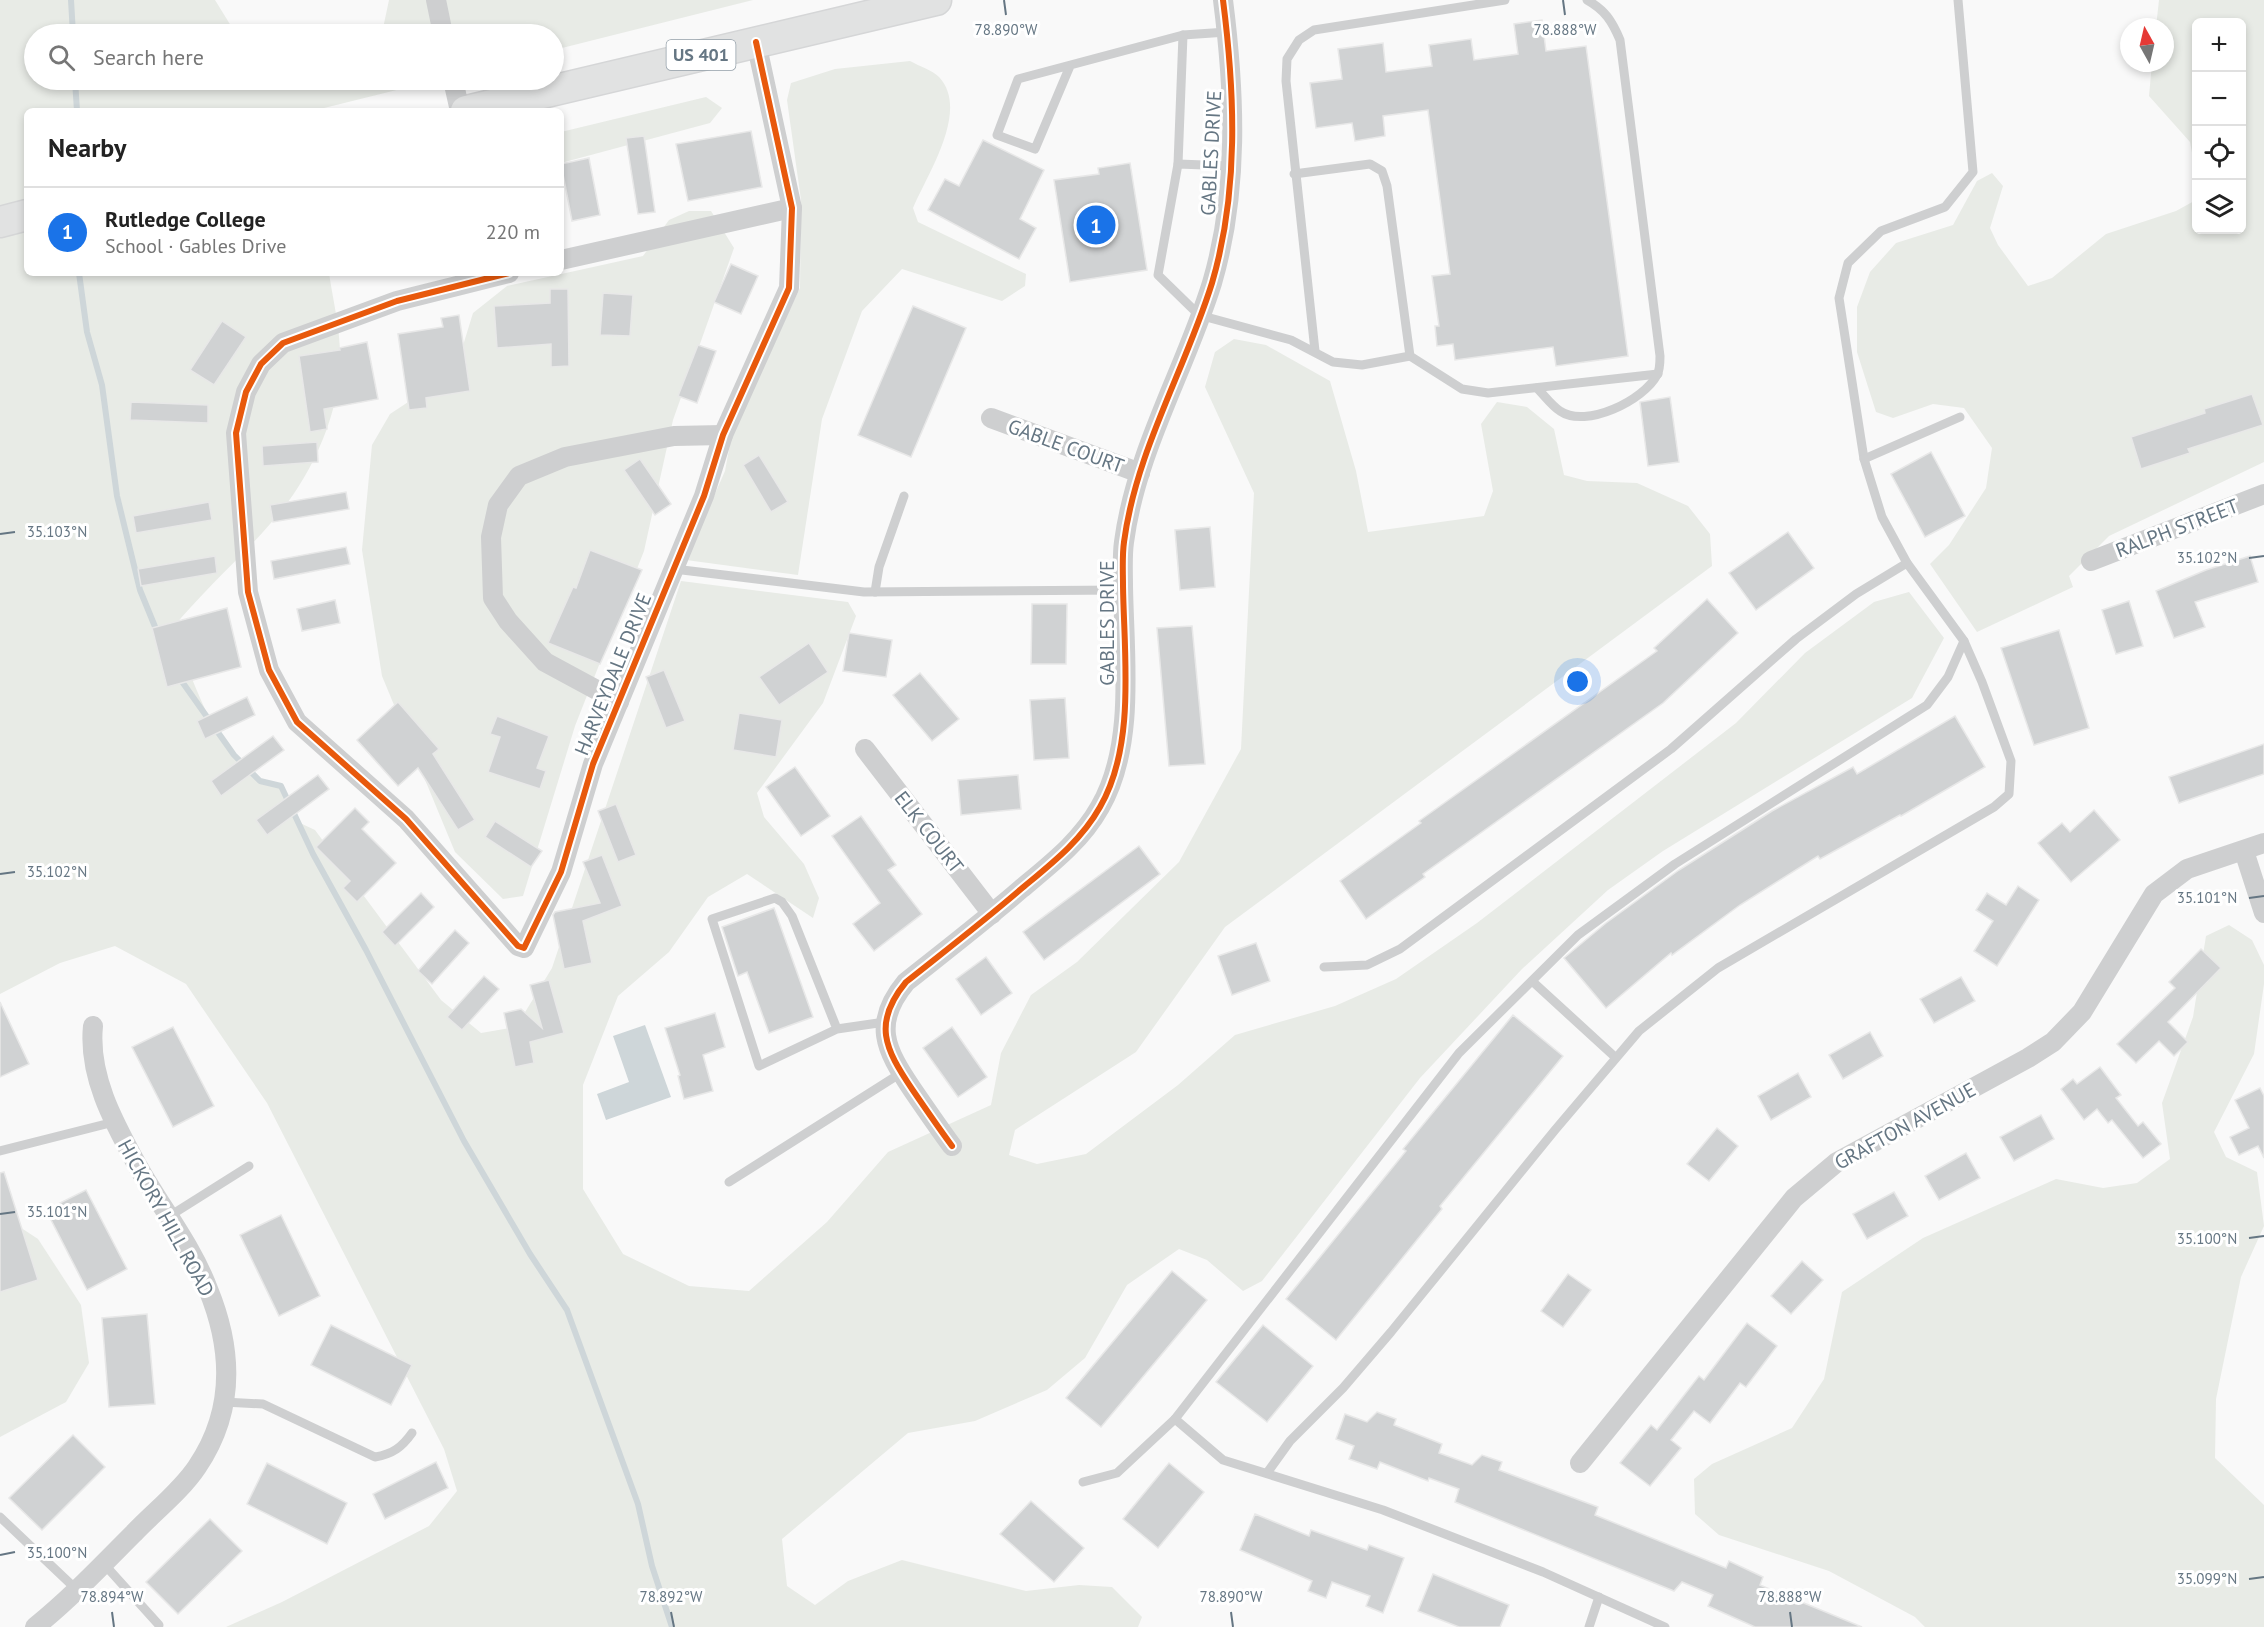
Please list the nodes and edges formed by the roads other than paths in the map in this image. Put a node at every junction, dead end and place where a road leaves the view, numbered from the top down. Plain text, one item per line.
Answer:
1 (436, 0) edge
2 (933, 0) edge
3 (1223, 0) edge
4 (1505, 0) edge
5 (1587, 0) edge
6 (1958, 0) edge
7 (441, 24) edge
8 (1227, 32) junction
9 (1183, 35) junction
10 (756, 42) junction
11 (1070, 66) junction
12 (564, 88) edge
13 (455, 90) edge
14 (554, 90) edge
15 (459, 108) edge
16 (479, 108) edge
17 (1178, 164) junction
18 (1231, 166) junction
19 (1294, 174) junction
20 (792, 208) junction
21 (24, 216) edge
22 (0, 222) edge
23 (564, 259) edge
24 (497, 276) edge
25 (1199, 315) junction
26 (1315, 351) junction
27 (1410, 356) junction
28 (1658, 374) junction
29 (1537, 388) junction
30 (1960, 417) dead end
31 (991, 418) dead end
32 (723, 435) junction
33 (1864, 459) junction
34 (1140, 473) junction
35 (2264, 494) edge
36 (904, 496) dead end
37 (2091, 561) dead end
38 (1907, 563) junction
39 (674, 569) junction
40 (1123, 590) junction
41 (875, 592) junction
42 (1964, 641) junction
43 (619, 702) junction
44 (865, 749) dead end
45 (2264, 843) edge
46 (2244, 851) junction
47 (2264, 913) edge
48 (992, 914) junction
49 (1324, 967) dead end
50 (1532, 981) junction
51 (885, 1022) junction
52 (93, 1026) dead end
53 (837, 1029) junction
54 (1615, 1057) junction
55 (901, 1073) junction
56 (114, 1122) junction
57 (951, 1146) dead end
58 (0, 1151) edge
59 (249, 1166) dead end
60 (729, 1182) dead end
61 (168, 1217) junction
62 (224, 1402) junction
63 (1175, 1419) junction
64 (412, 1433) dead end
65 (1580, 1463) dead end
66 (1267, 1473) junction
67 (1083, 1482) dead end
68 (0, 1517) edge
69 (104, 1564) junction
70 (78, 1590) junction
71 (1599, 1597) junction
72 (159, 1625) dead end
73 (35, 1627) edge
74 (1589, 1627) edge
75 (1665, 1627) edge

1 - 7 street
2 - 10 main road, US 401
3 - 8 street, GABLES DRIVE
4 - 19 lane
5 - 28 lane
6 - 33 lane
8 - 9 lane
8 - 18 street, GABLES DRIVE
9 - 11 lane
9 - 17 lane
10 - 12 main road, US 401
10 - 20 street, HARVEYDALE DRIVE
11 - 11 lane
13 - 15 street
14 - 16 main road, US 401
17 - 18 lane
17 - 25 lane
18 - 25 street, GABLES DRIVE
19 - 26 lane
19 - 27 lane
20 - 23 street
20 - 32 street, HARVEYDALE DRIVE
21 - 22 main road
24 - 43 street, HARVEYDALE DRIVE
25 - 26 lane
25 - 34 street, GABLES DRIVE
26 - 27 lane
27 - 29 lane
28 - 29 lane
28 - 29 lane
30 - 33 lane
31 - 34 street, GABLE COURT
32 - 39 street, HARVEYDALE DRIVE
32 - 43 street
33 - 38 lane
34 - 40 street, GABLES DRIVE
35 - 37 street, RALPH STREET
36 - 41 lane
38 - 42 lane
38 - 49 lane
39 - 41 lane
39 - 43 street, HARVEYDALE DRIVE
40 - 41 lane
40 - 48 street, GABLES DRIVE
42 - 50 lane
42 - 54 lane
44 - 48 street, ELK COURT
45 - 46 street, GRAFTON AVENUE
46 - 47 street
46 - 65 street, GRAFTON AVENUE
48 - 51 street, GABLES DRIVE
50 - 54 lane
50 - 63 lane
51 - 53 lane
51 - 55 street, GABLES DRIVE
52 - 56 street, HICKORY HILL ROAD
53 - 53 lane
54 - 66 lane
55 - 57 street, GABLES DRIVE
55 - 60 lane
56 - 58 lane
56 - 61 street, HICKORY HILL ROAD
59 - 61 lane
61 - 62 street, HICKORY HILL ROAD
62 - 64 lane
62 - 69 street, HICKORY HILL ROAD
63 - 66 lane
63 - 67 lane
66 - 71 lane
68 - 70 lane
69 - 70 street, HICKORY HILL ROAD
69 - 72 lane
70 - 73 street, HICKORY HILL ROAD
71 - 74 lane
71 - 75 lane

